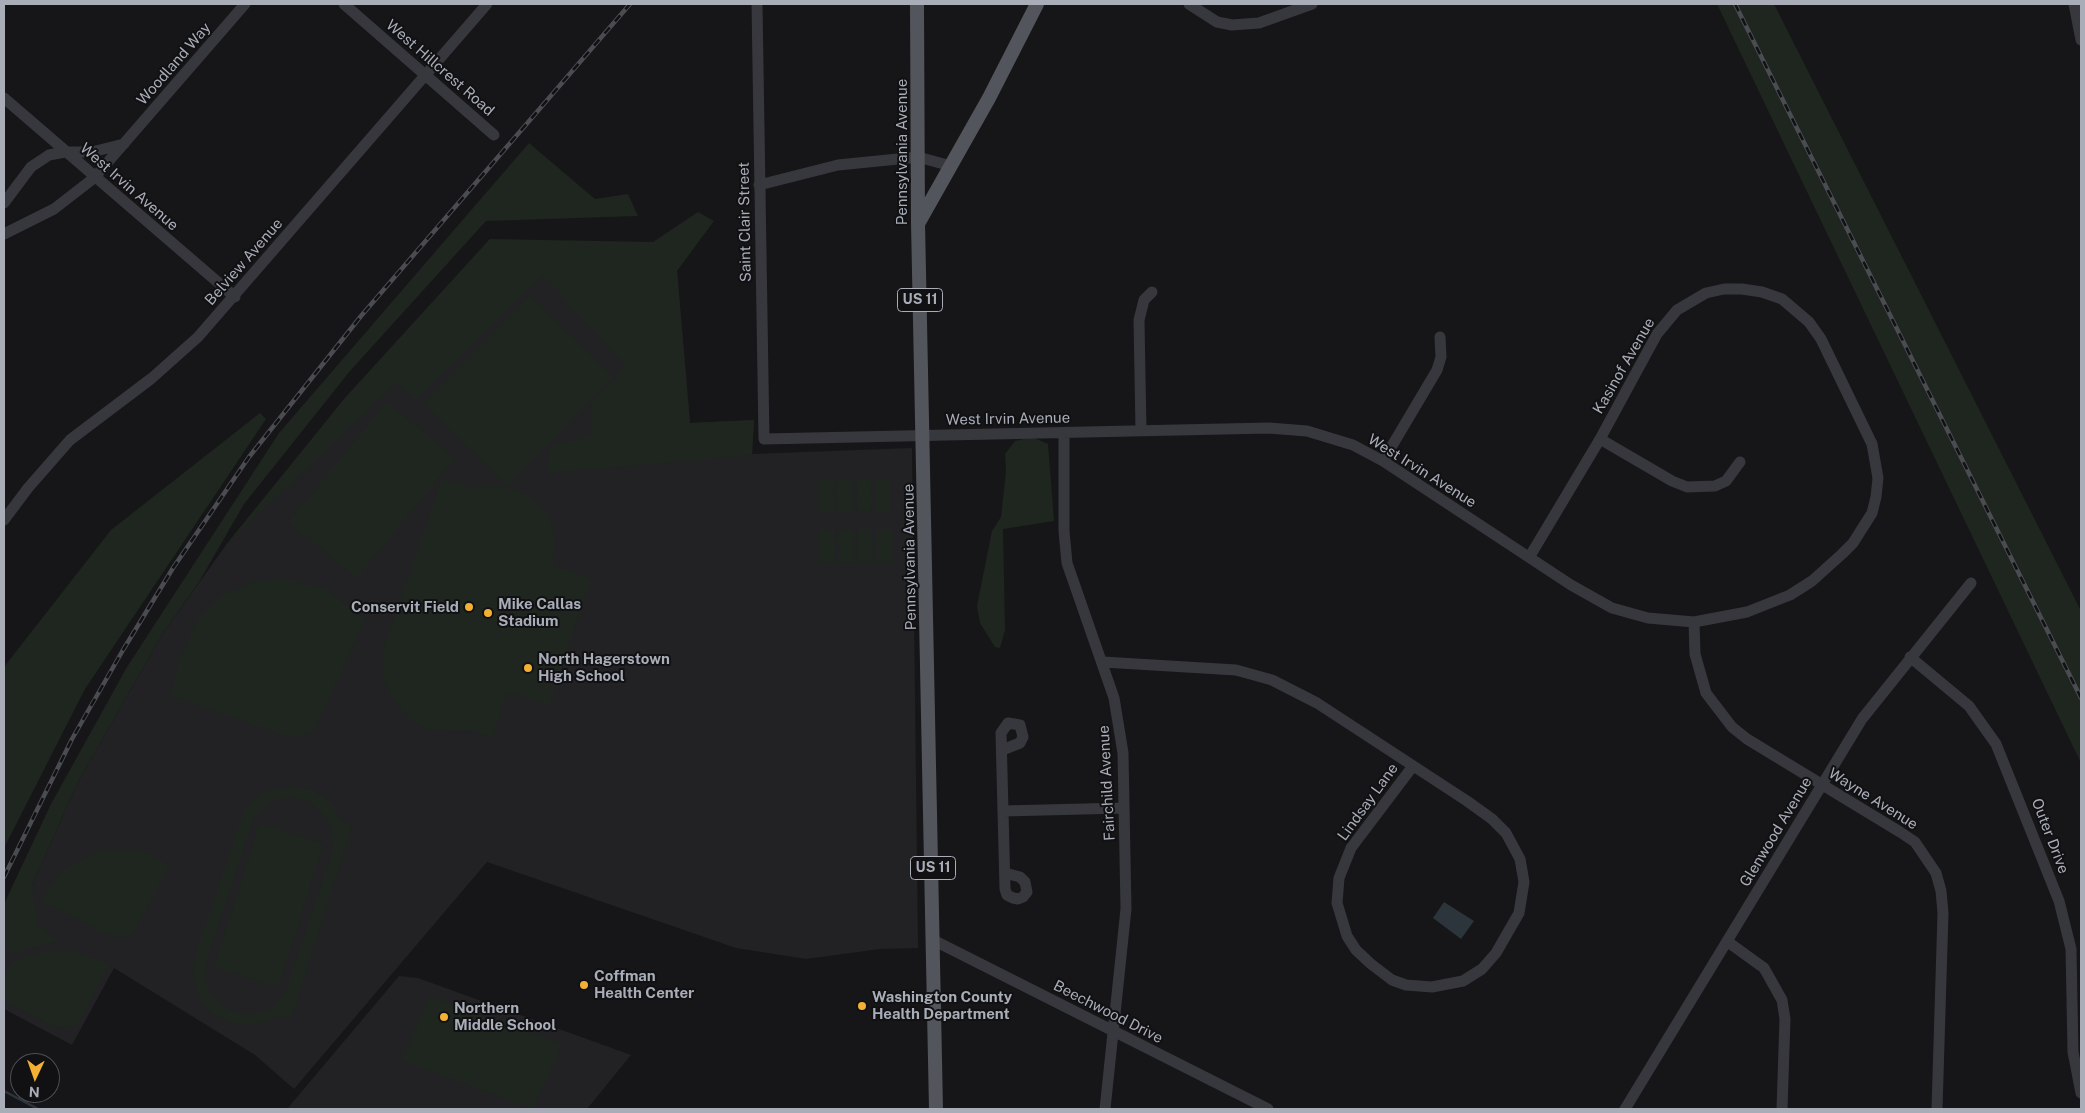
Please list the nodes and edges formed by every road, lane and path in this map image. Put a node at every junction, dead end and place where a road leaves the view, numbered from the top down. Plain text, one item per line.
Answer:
1 (245, 4) edge
2 (344, 4) edge
3 (487, 4) edge
4 (757, 4) edge
5 (917, 4) edge
6 (1037, 4) edge
7 (1189, 4) edge
8 (1312, 4) edge
9 (2074, 4) edge
10 (2081, 40) edge
11 (426, 74) junction
12 (4, 98) edge
13 (494, 135) dead end
14 (126, 144) junction
15 (65, 152) junction
16 (918, 157) junction
17 (951, 166) junction
18 (94, 178) junction
19 (759, 185) junction
20 (4, 203) edge
21 (918, 223) junction
22 (4, 234) edge
23 (1152, 292) dead end
24 (235, 297) junction
25 (1440, 338) dead end
26 (1140, 431) junction
27 (1064, 433) junction
28 (924, 435) junction
29 (764, 439) joint
30 (1600, 439) junction
31 (1383, 460) junction
32 (1740, 462) dead end
33 (4, 520) edge
34 (1842, 554) joint
35 (1530, 556) junction
36 (1971, 583) dead end
37 (1694, 622) junction
38 (1910, 657) junction
39 (1103, 662) junction
40 (1002, 750) dead end
41 (1413, 766) junction
42 (1822, 784) junction
43 (1124, 808) junction
44 (1003, 811) junction
45 (1005, 873) dead end
46 (935, 941) junction
47 (1728, 942) junction
48 (1114, 1032) junction
49 (2081, 1093) edge
50 (936, 1109) edge
51 (1105, 1109) edge
52 (1268, 1109) edge
53 (1625, 1109) edge
54 (1782, 1109) edge
55 (1937, 1109) edge

1 - 14 street, Woodland Way
2 - 11 street, West Hillcrest Road
3 - 11 street, Belview Avenue
4 - 19 street, Saint Clair Street
5 - 16 main road, Pennsylvania Avenue
6 - 17 main road
7 - 8 street
9 - 10 street
11 - 13 street, West Hillcrest Road
11 - 24 street, Belview Avenue
12 - 15 street, West Irvin Avenue
14 - 15 street
14 - 18 street, Woodland Way
15 - 18 street, West Irvin Avenue
15 - 20 street
16 - 17 street
16 - 19 street
16 - 21 main road, Pennsylvania Avenue
17 - 21 main road
18 - 22 street, Woodland Way
18 - 24 street, West Irvin Avenue
19 - 29 street, Saint Clair Street
21 - 28 main road, Pennsylvania Avenue / US 11
23 - 26 street
24 - 33 street, Belview Avenue
25 - 31 street
26 - 27 street, West Irvin Avenue
26 - 31 street, West Irvin Avenue
27 - 28 street, West Irvin Avenue
27 - 39 street, Fairchild Avenue
28 - 29 street, West Irvin Avenue
28 - 46 main road, Pennsylvania Avenue / US 11
30 - 32 street
30 - 34 street, Kasinof Avenue
30 - 35 street, Kasinof Avenue
31 - 35 street, West Irvin Avenue
34 - 37 street, West Irvin Avenue
35 - 37 street, West Irvin Avenue
36 - 38 street, Glenwood Avenue
37 - 42 street, Wayne Avenue
38 - 42 street, Glenwood Avenue
38 - 49 street, Outer Drive
39 - 41 street, Lindsay Lane
39 - 43 street, Fairchild Avenue
40 - 44 street
41 - 41 street, Lindsay Lane
42 - 47 street, Glenwood Avenue
42 - 55 street, Wayne Avenue
43 - 44 street
43 - 48 street, Fairchild Avenue
44 - 45 street
46 - 48 street, Beechwood Drive
46 - 50 main road, Pennsylvania Avenue / US 11
47 - 53 street, Glenwood Avenue
47 - 54 street
48 - 51 street, Fairchild Avenue
48 - 52 street, Beechwood Drive

